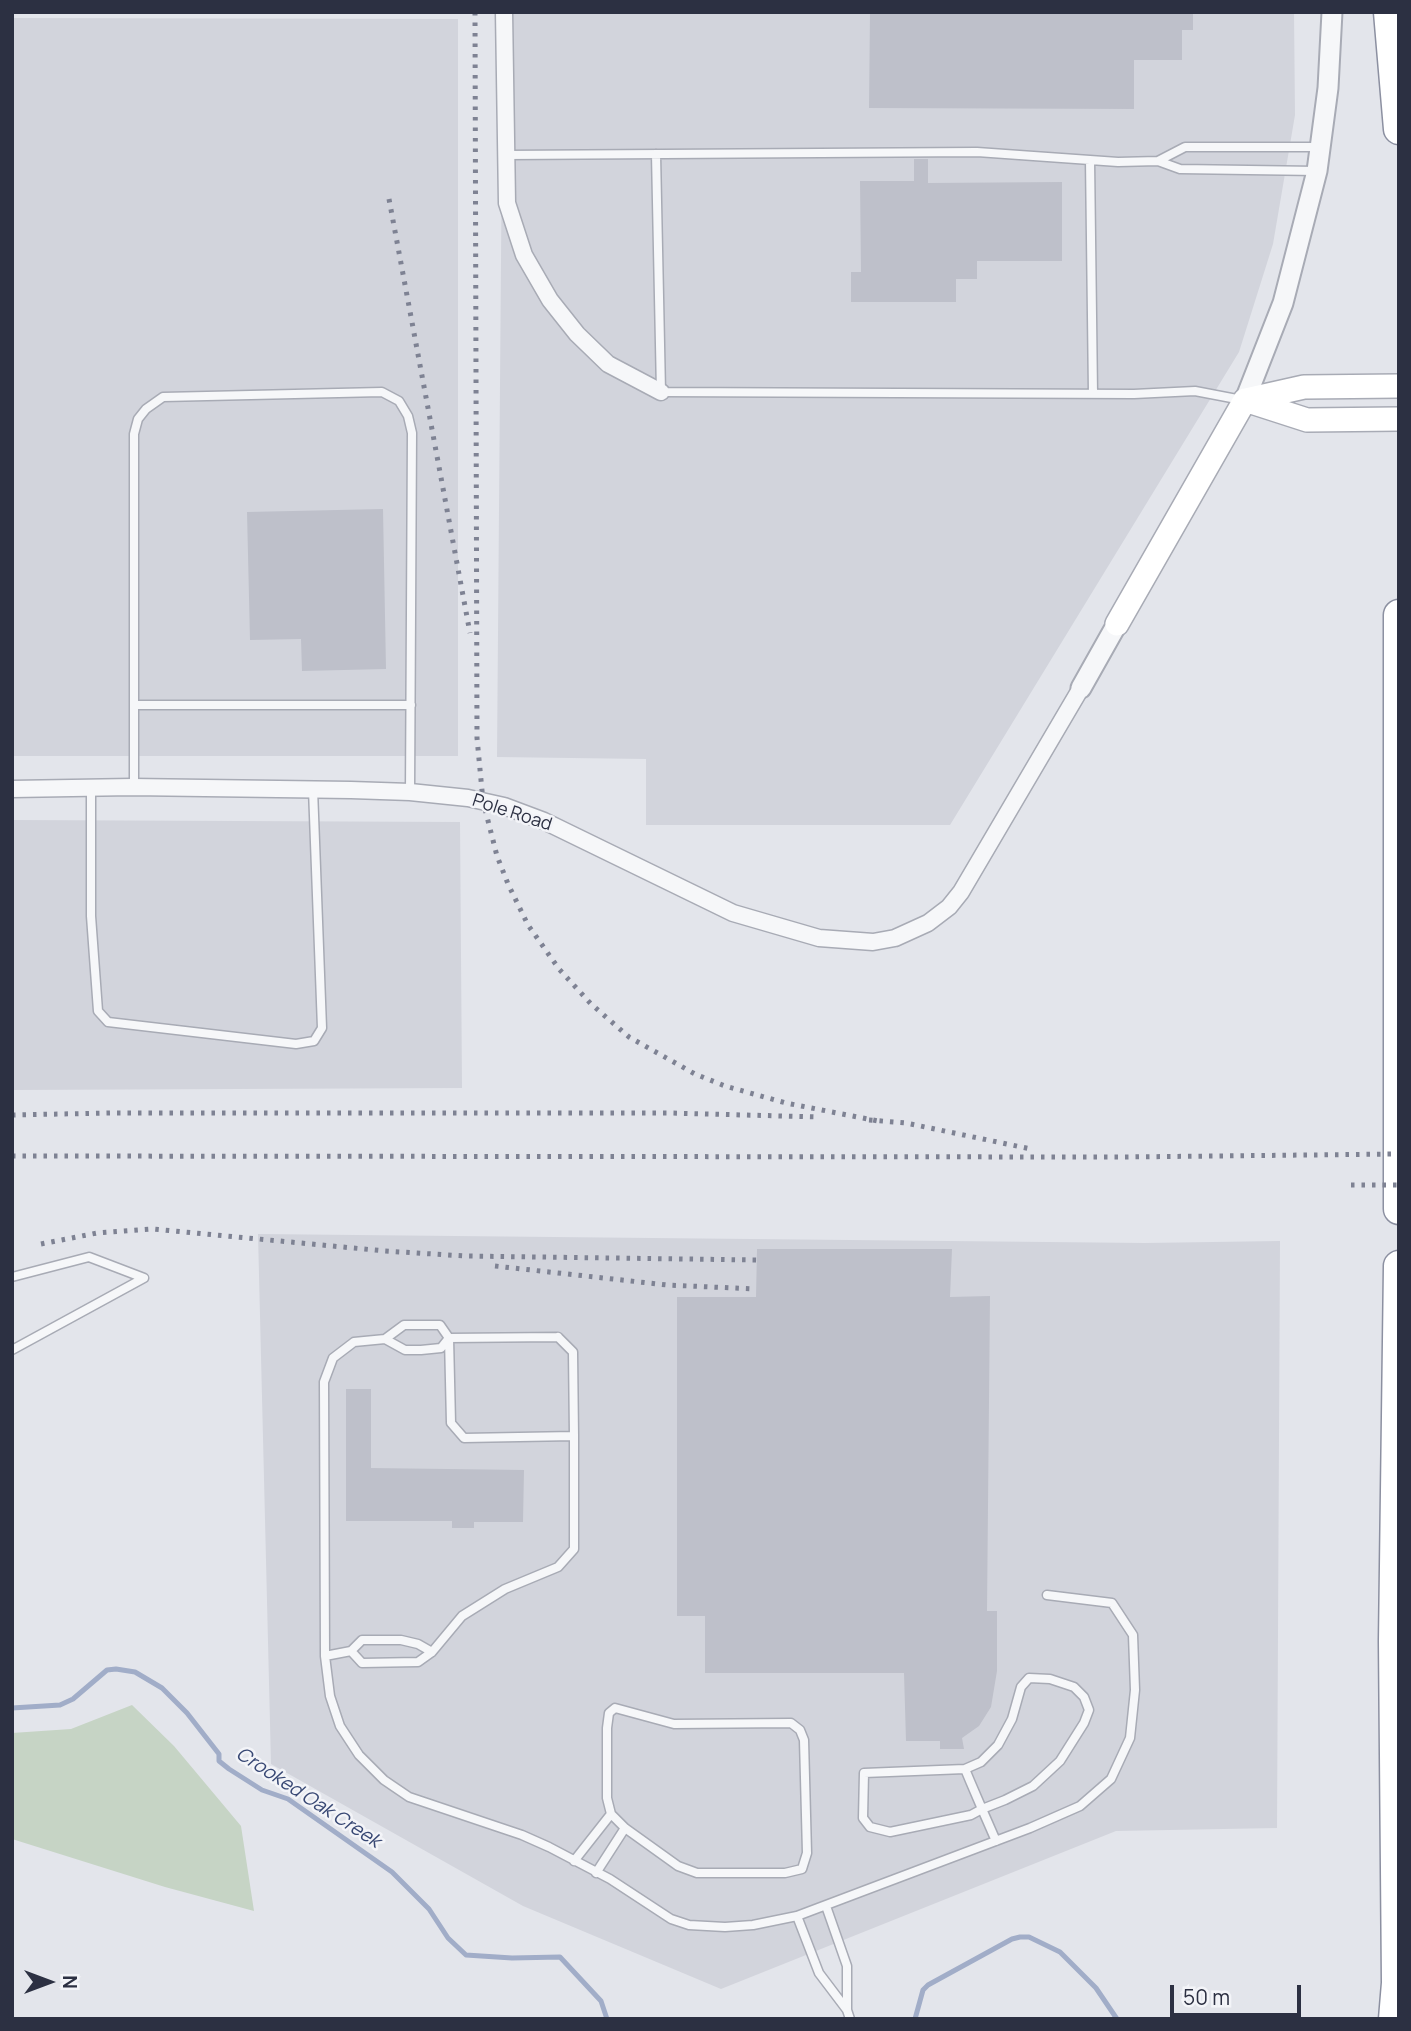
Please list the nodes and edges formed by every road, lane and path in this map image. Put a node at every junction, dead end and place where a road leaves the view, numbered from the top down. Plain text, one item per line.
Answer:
1 (504, 12) edge
2 (1332, 12) edge
3 (1389, 12) edge
4 (1399, 129) edge
5 (1320, 147) junction
6 (656, 154) junction
7 (506, 155) junction
8 (1090, 160) junction
9 (1158, 161) junction
10 (1317, 171) junction
11 (1399, 386) edge
12 (661, 392) junction
13 (1093, 394) junction
14 (1245, 400) junction
15 (1399, 419) edge
16 (1399, 615) edge
17 (1117, 624) joint
18 (1081, 688) joint
19 (134, 705) junction
20 (411, 705) junction
21 (91, 788) junction
22 (134, 788) junction
23 (12, 789) edge
24 (313, 789) junction
25 (411, 792) junction
26 (1399, 1209) edge
27 (1399, 1266) edge
28 (12, 1277) edge
29 (449, 1338) junction
30 (385, 1339) junction
31 (12, 1350) edge
32 (574, 1436) junction
33 (1047, 1595) dead end
34 (351, 1651) junction
35 (432, 1652) junction
36 (325, 1656) junction
37 (965, 1769) junction
38 (982, 1809) junction
39 (611, 1814) junction
40 (625, 1828) junction
41 (996, 1841) junction
42 (574, 1861) junction
43 (596, 1872) junction
44 (827, 1906) junction
45 (797, 1916) junction
46 (849, 2014) edge
47 (1394, 2019) edge

1 - 7 street
2 - 5 street
3 - 4 highway
5 - 9 lane
5 - 10 street
6 - 7 lane
6 - 8 lane
6 - 12 lane
7 - 12 street
8 - 9 lane
8 - 13 lane
9 - 10 lane
10 - 14 street
11 - 14 main road
12 - 13 lane
13 - 14 lane
14 - 15 main road
14 - 17 main road
16 - 26 highway
17 - 18 street
18 - 25 street, Pole Road
19 - 20 lane
19 - 20 lane
19 - 22 lane
20 - 25 lane
21 - 22 street, Pole Road
21 - 23 street, Pole Road
21 - 24 lane
22 - 24 street, Pole Road
24 - 25 street, Pole Road
27 - 47 highway
28 - 31 lane
29 - 30 lane
29 - 30 lane
29 - 32 lane
29 - 32 lane
30 - 36 lane
32 - 35 lane
33 - 41 lane
34 - 35 lane
34 - 35 lane
34 - 36 lane
36 - 42 lane
37 - 38 lane
37 - 38 lane
37 - 38 lane
38 - 41 lane
39 - 40 lane
39 - 40 lane
39 - 42 lane
40 - 43 lane
41 - 44 lane
42 - 43 lane
43 - 45 lane
44 - 45 lane
44 - 46 lane
45 - 46 lane

